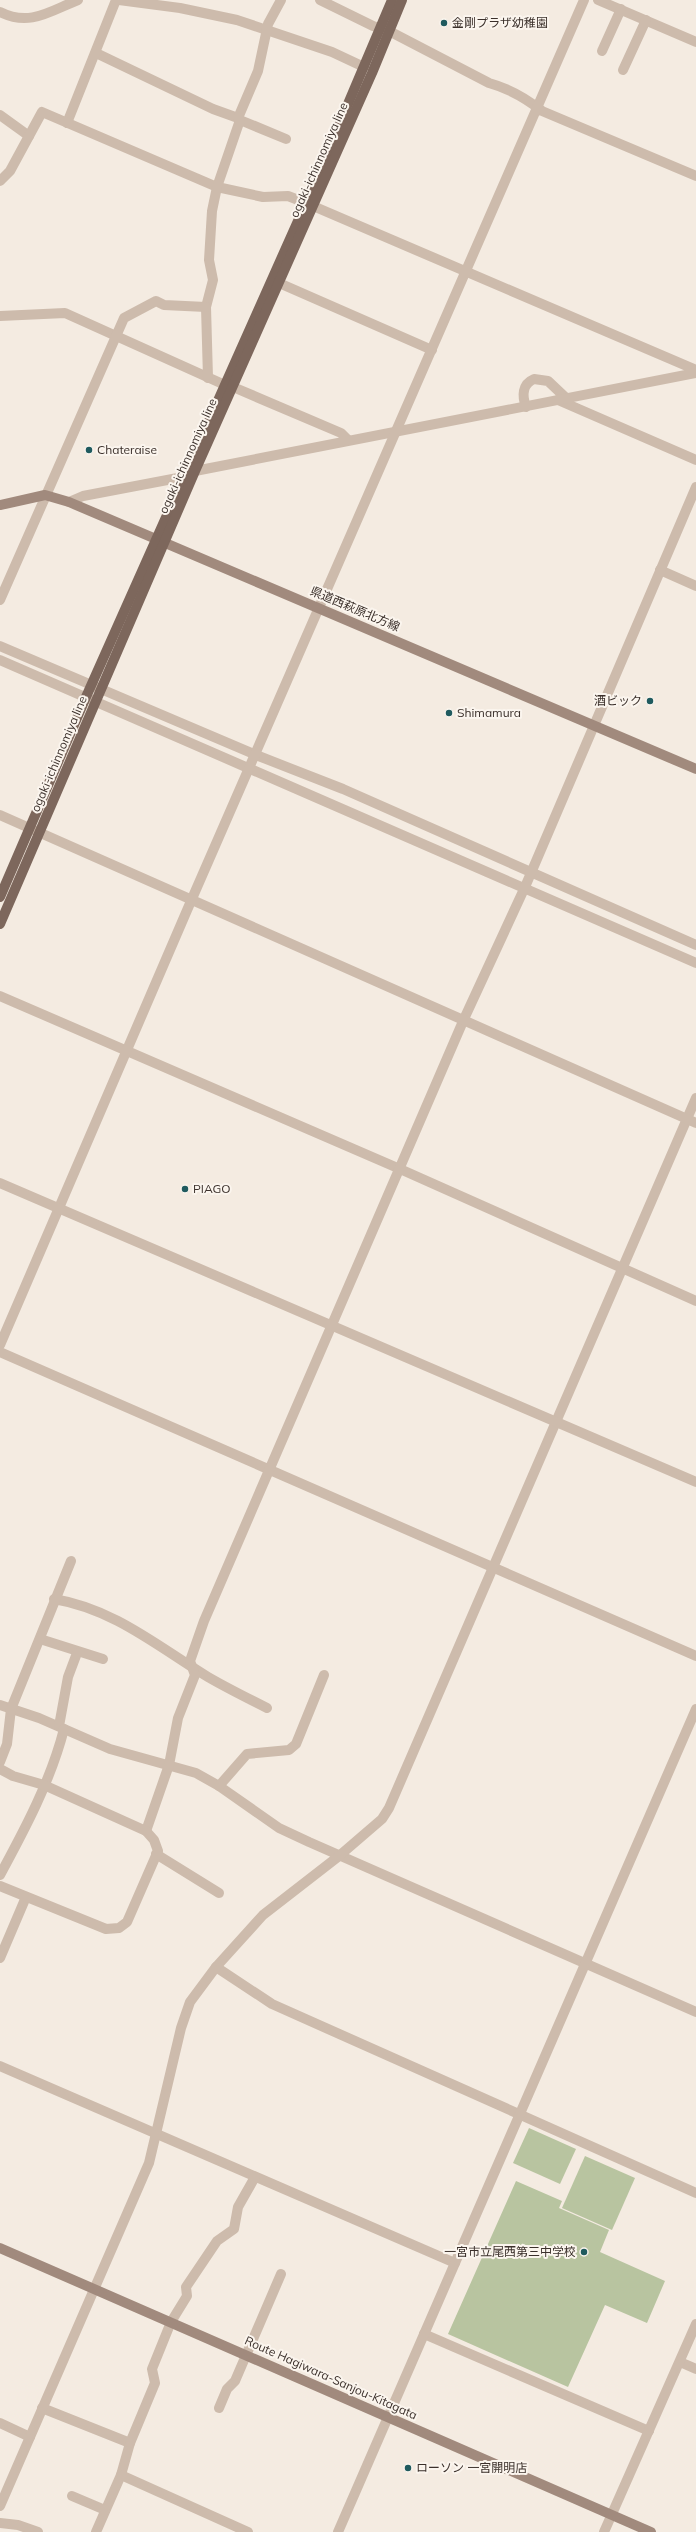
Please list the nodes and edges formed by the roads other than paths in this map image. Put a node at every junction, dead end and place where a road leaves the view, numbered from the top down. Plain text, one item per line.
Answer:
1 (78, 0) edge
2 (116, 0) edge
3 (119, 0) edge
4 (281, 0) edge
5 (320, 0) edge
6 (392, 0) edge
7 (402, 0) edge
8 (584, 0) edge
9 (598, 0) edge
10 (621, 9) junction
11 (0, 12) edge
12 (646, 20) junction
13 (385, 29) junction
14 (268, 30) junction
15 (696, 42) edge
16 (602, 51) dead end
17 (96, 53) junction
18 (364, 66) junction
19 (623, 70) dead end
20 (536, 107) junction
21 (0, 115) edge
22 (239, 119) junction
23 (67, 123) junction
24 (29, 136) junction
25 (286, 139) dead end
26 (696, 176) edge
27 (0, 181) edge
28 (217, 187) junction
29 (309, 205) junction
30 (466, 273) junction
31 (279, 283) junction
32 (206, 307) junction
33 (0, 316) edge
34 (116, 337) junction
35 (432, 350) junction
36 (696, 371) edge
37 (208, 378) junction
38 (229, 386) junction
39 (562, 399) junction
40 (526, 407) junction
41 (395, 432) junction
42 (348, 440) junction
43 (696, 460) edge
44 (195, 471) junction
45 (183, 477) junction
46 (696, 487) edge
47 (45, 495) junction
48 (69, 502) junction
49 (0, 505) edge
50 (160, 541) junction
51 (660, 570) junction
52 (696, 586) edge
53 (0, 600) edge
54 (320, 608) junction
55 (0, 646) edge
56 (0, 660) edge
57 (97, 685) junction
58 (91, 699) junction
59 (594, 724) junction
60 (256, 755) junction
61 (250, 768) junction
62 (696, 769) edge
63 (0, 815) edge
64 (30, 828) junction
65 (40, 833) junction
66 (531, 872) junction
67 (526, 887) junction
68 (0, 897) edge
69 (191, 901) junction
70 (0, 924) edge
71 (696, 945) edge
72 (696, 963) edge
73 (0, 996) edge
74 (464, 1019) junction
75 (126, 1052) junction
76 (696, 1098) edge
77 (691, 1121) edge
78 (400, 1170) junction
79 (0, 1183) edge
80 (58, 1208) junction
81 (622, 1269) junction
82 (696, 1301) edge
83 (333, 1324) junction
84 (0, 1345) edge
85 (0, 1352) edge
86 (556, 1421) junction
87 (270, 1472) junction
88 (696, 1482) edge
89 (70, 1561) dead end
90 (493, 1568) junction
91 (54, 1599) junction
92 (40, 1639) junction
93 (77, 1653) junction
94 (696, 1656) edge
95 (103, 1659) dead end
96 (192, 1667) junction
97 (324, 1675) dead end
98 (0, 1705) edge
99 (267, 1708) dead end
100 (11, 1709) junction
101 (696, 1710) edge
102 (62, 1728) junction
103 (0, 1762) edge
104 (169, 1765) junction
105 (0, 1769) edge
106 (44, 1785) junction
107 (219, 1786) junction
108 (146, 1831) junction
109 (156, 1854) junction
110 (339, 1856) junction
111 (0, 1875) edge
112 (0, 1886) edge
113 (219, 1893) dead end
114 (26, 1897) junction
115 (0, 1958) edge
116 (585, 1964) junction
117 (216, 1967) junction
118 (696, 2012) edge
119 (0, 2066) edge
120 (520, 2115) junction
121 (157, 2133) junction
122 (255, 2177) junction
123 (696, 2193) edge
124 (0, 2248) edge
125 (455, 2263) junction
126 (281, 2274) dead end
127 (95, 2290) junction
128 (171, 2322) junction
129 (696, 2324) edge
130 (424, 2334) junction
131 (246, 2356) junction
132 (680, 2362) junction
133 (696, 2369) edge
134 (42, 2408) junction
135 (219, 2408) dead end
136 (388, 2418) junction
137 (0, 2423) edge
138 (649, 2430) junction
139 (30, 2437) junction
140 (130, 2443) junction
141 (120, 2475) junction
142 (72, 2496) dead end
143 (0, 2506) edge
144 (106, 2510) junction
145 (611, 2515) junction
146 (0, 2524) edge
147 (38, 2532) edge
148 (96, 2532) edge
149 (248, 2532) edge
150 (338, 2532) edge
151 (604, 2532) edge
152 (651, 2532) edge

1 - 11 street
2 - 17 street
3 - 14 street
4 - 14 street
5 - 13 street
6 - 13 main road, ogaki-ichinnomiya line
7 - 13 main road, ogaki-ichinnomiya line
8 - 20 street
9 - 10 street
10 - 12 street
10 - 16 street
12 - 15 street
12 - 19 street
13 - 18 main road, ogaki-ichinnomiya line
13 - 20 street
13 - 29 main road, ogaki-ichinnomiya line
14 - 18 street
14 - 22 street
17 - 22 street
17 - 23 street
18 - 29 main road, ogaki-ichinnomiya line
20 - 26 street
20 - 30 street
21 - 24 street
22 - 25 street
22 - 28 street
23 - 24 street
23 - 28 street
24 - 27 street
28 - 29 street
28 - 32 street
29 - 30 street
29 - 31 main road, ogaki-ichinnomiya line
29 - 38 main road, ogaki-ichinnomiya line
30 - 35 street
30 - 36 street
31 - 35 street
31 - 38 main road, ogaki-ichinnomiya line
32 - 34 street
32 - 37 street
33 - 34 street
34 - 37 street
34 - 47 street
35 - 41 street
36 - 39 street
37 - 38 street
38 - 42 street
38 - 44 main road, ogaki-ichinnomiya line
38 - 45 main road, ogaki-ichinnomiya line
39 - 40 street
39 - 40 street
39 - 43 street
40 - 41 street
41 - 42 street
41 - 54 street
42 - 44 street
44 - 45 street
44 - 50 main road, ogaki-ichinnomiya line
45 - 48 street
45 - 50 main road, ogaki-ichinnomiya line
46 - 51 street
47 - 48 main road, 県道西萩原北方線
47 - 49 main road, 県道西萩原北方線
47 - 53 street
48 - 50 main road, 県道西萩原北方線
50 - 54 main road, 県道西萩原北方線
50 - 57 main road, ogaki-ichinnomiya line
51 - 52 street
51 - 59 street
54 - 59 main road, 県道西萩原北方線
54 - 60 street
55 - 57 street
56 - 58 street
57 - 58 main road, ogaki-ichinnomiya line
57 - 60 street
58 - 61 street
58 - 64 main road, ogaki-ichinnomiya line
58 - 65 main road, ogaki-ichinnomiya line
59 - 62 main road, 県道西萩原北方線
59 - 66 street
60 - 61 street
60 - 66 street
61 - 67 street
61 - 69 street
63 - 64 street
64 - 65 street
64 - 68 main road, ogaki-ichinnomiya line
65 - 69 street
65 - 70 main road, ogaki-ichinnomiya line
66 - 67 street
66 - 71 street
67 - 72 street
67 - 74 street
69 - 74 street
69 - 75 street
73 - 75 street
74 - 77 street
74 - 78 street
75 - 78 street
75 - 80 street
76 - 77 street
77 - 81 street
78 - 81 street
78 - 83 street
79 - 80 street
80 - 83 street
80 - 84 street
81 - 82 street
81 - 86 street
83 - 86 street
83 - 87 street
85 - 87 street
86 - 88 street
86 - 90 street
87 - 90 street
87 - 96 street
89 - 91 street
90 - 94 street
90 - 110 street
91 - 92 street
91 - 96 street
92 - 93 street
92 - 100 street
93 - 95 street
93 - 102 street
96 - 99 street
96 - 104 street
97 - 107 street
98 - 100 street
100 - 102 street
100 - 103 street
101 - 116 street
102 - 104 street
102 - 106 street
104 - 107 street
104 - 108 street
105 - 106 street
106 - 108 street
106 - 111 street
107 - 110 street
108 - 109 street
109 - 113 street
109 - 114 street
110 - 116 street
110 - 117 street
112 - 114 street
114 - 115 street
116 - 118 street
116 - 120 street
117 - 120 street
117 - 121 street
119 - 121 street
120 - 123 street
120 - 125 street
121 - 122 street
121 - 127 street
122 - 125 street
122 - 128 street
124 - 127 main road, Route Hagiwara-Sanjou-Kitagata
125 - 130 street
126 - 131 street
127 - 128 main road, Route Hagiwara-Sanjou-Kitagata
127 - 134 street
128 - 131 main road, Route Hagiwara-Sanjou-Kitagata
128 - 140 street
129 - 132 street
130 - 136 street
130 - 138 street
131 - 135 street
131 - 136 main road, Route Hagiwara-Sanjou-Kitagata
132 - 133 street
132 - 138 street
134 - 139 street
134 - 140 street
136 - 145 main road, Route Hagiwara-Sanjou-Kitagata
136 - 150 street
137 - 139 street
138 - 145 street
139 - 143 street
140 - 141 street
141 - 144 street
141 - 149 street
142 - 144 street
144 - 148 street
145 - 151 street
145 - 152 main road, Route Hagiwara-Sanjou-Kitagata
146 - 147 street

